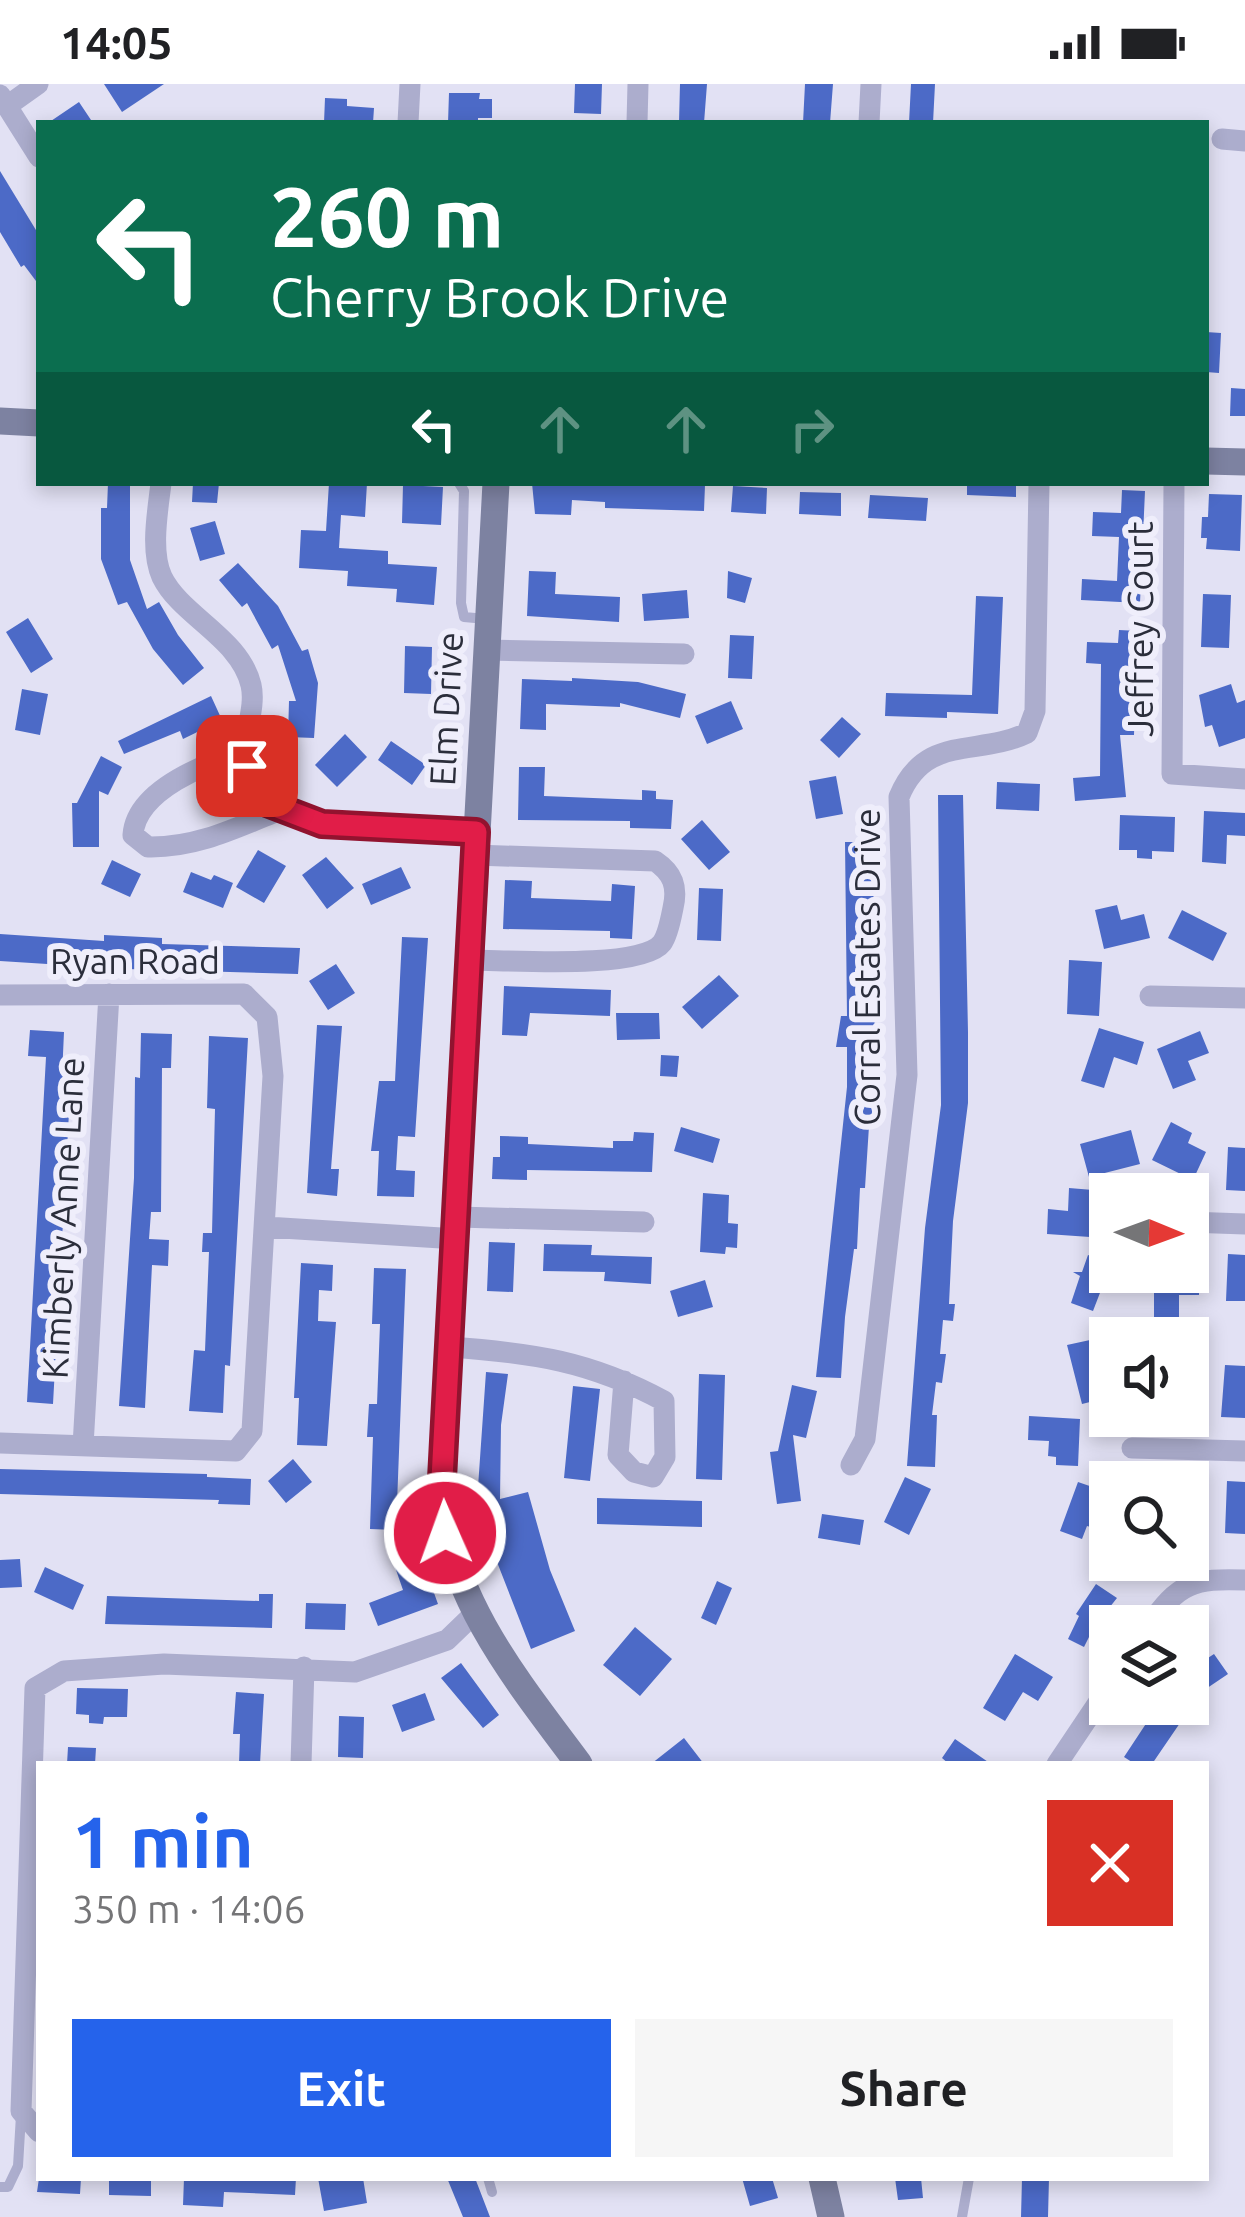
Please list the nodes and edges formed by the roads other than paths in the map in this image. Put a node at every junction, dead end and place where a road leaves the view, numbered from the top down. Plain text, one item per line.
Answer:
1 (38, 84) edge
2 (410, 84) edge
3 (638, 84) edge
4 (871, 84) edge
5 (3, 101) edge
6 (408, 120) edge
7 (637, 120) edge
8 (869, 120) edge
9 (36, 153) edge
10 (0, 421) edge
11 (36, 423) edge
12 (1209, 461) edge
13 (1245, 462) edge
14 (161, 486) edge
15 (461, 486) edge
16 (496, 486) edge
17 (1039, 486) edge
18 (1174, 486) edge
19 (486, 620) junction
20 (485, 650) junction
21 (684, 654) dead end
22 (245, 752) junction
23 (1245, 779) edge
24 (280, 810) junction
25 (476, 844) junction
26 (471, 961) junction
27 (109, 994) junction
28 (0, 995) edge
29 (1150, 996) dead end
30 (1245, 998) edge
31 (644, 1222) dead end
32 (1209, 1223) edge
33 (1245, 1224) edge
34 (266, 1227) junction
35 (457, 1228) junction
36 (450, 1347) junction
37 (624, 1381) dead end
38 (0, 1443) edge
39 (83, 1446) junction
40 (1132, 1448) dead end
41 (1245, 1451) edge
42 (851, 1465) dead end
43 (1245, 1580) edge
44 (1163, 1605) edge
45 (476, 1613) junction
46 (304, 1667) junction
47 (1089, 1717) edge
48 (301, 1761) edge
49 (577, 1761) edge
50 (1060, 1761) edge
51 (21, 2111) junction
52 (36, 2128) edge
53 (489, 2181) edge
54 (823, 2181) edge
55 (969, 2181) edge
56 (0, 2187) edge
57 (492, 2192) dead end
58 (831, 2217) edge
59 (962, 2217) edge

1 - 5 street
2 - 6 street
3 - 7 street
4 - 8 street
5 - 9 street
10 - 11 street
12 - 13 street
14 - 22 street
15 - 19 lane
16 - 19 street, Elm Drive
17 - 42 street, Corral Estates Drive
18 - 23 street, Jeffrey Court
19 - 20 street, Elm Drive
20 - 21 street
20 - 25 street, Elm Drive
22 - 24 street
22 - 24 street
24 - 25 street
25 - 26 street, Elm Drive
25 - 26 street
26 - 35 street, Elm Drive
27 - 28 street, Ryan Road
27 - 34 street, Ryan Road
27 - 39 street, Kimberly Anne Lane
29 - 30 street
31 - 35 street
32 - 33 street
34 - 35 street
34 - 39 street, Ryan Road
35 - 36 street, Elm Drive
36 - 37 street
36 - 45 street, Elm Drive
38 - 39 street
40 - 41 street
43 - 44 street
45 - 46 street
45 - 49 street, Elm Drive
46 - 48 street
46 - 51 street
47 - 50 street
51 - 52 street
51 - 56 lane
53 - 57 lane
54 - 58 street
55 - 59 lane

